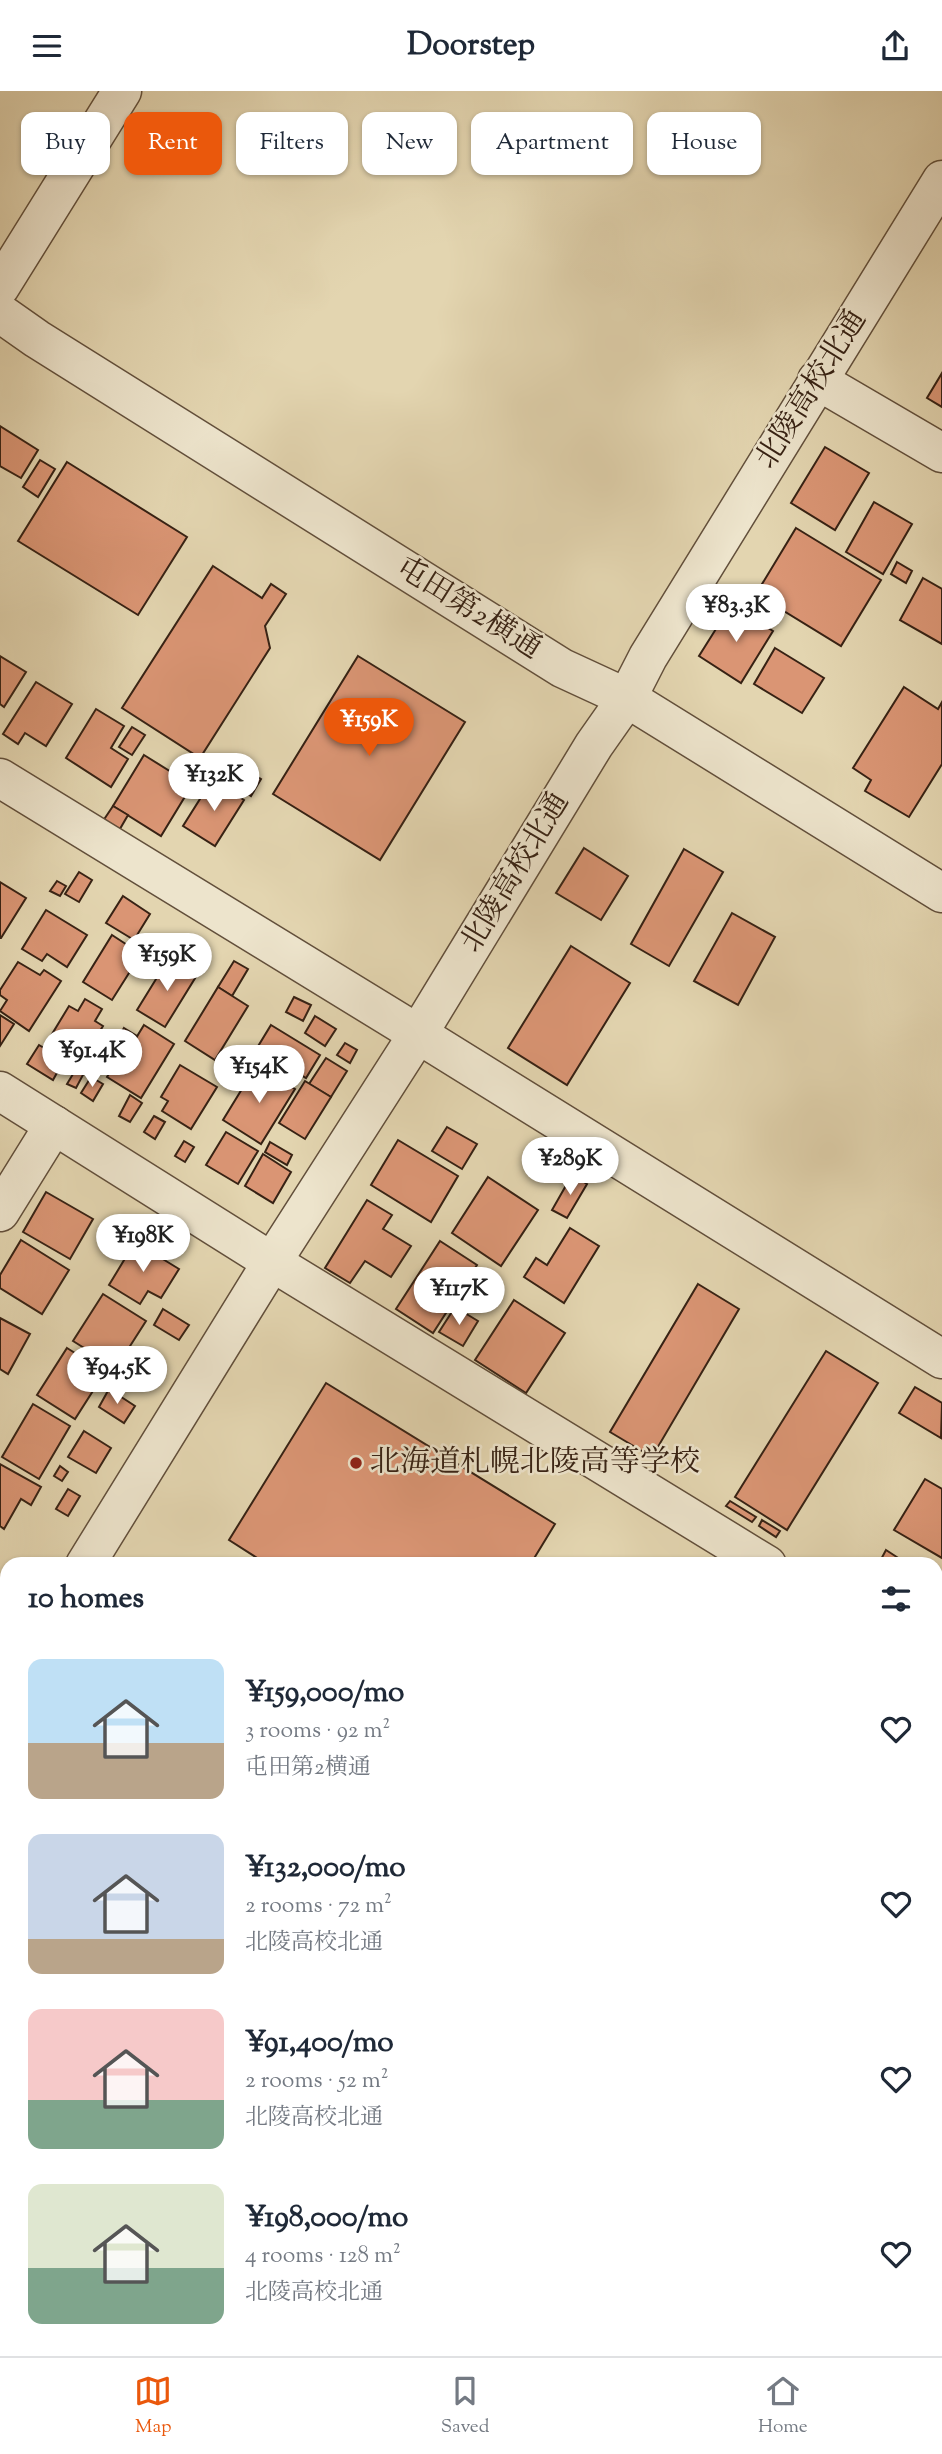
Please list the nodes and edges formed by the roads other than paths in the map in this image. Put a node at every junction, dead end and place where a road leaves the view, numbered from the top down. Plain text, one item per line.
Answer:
1 (122, 91) edge
2 (942, 180) edge
3 (0, 287) edge
4 (0, 313) edge
5 (817, 380) junction
6 (942, 453) edge
7 (627, 698) junction
8 (0, 778) edge
9 (942, 893) edge
10 (418, 1034) junction
11 (0, 1091) edge
12 (54, 1125) junction
13 (0, 1212) edge
14 (272, 1262) junction
15 (942, 1359) edge
16 (90, 1557) edge
17 (754, 1557) edge

1 - 3 street
2 - 5 street, 北陵高校北通
4 - 7 street, 屯田第2横通
5 - 6 street
5 - 7 street, 北陵高校北通
7 - 9 street, 屯田第2横通
7 - 10 street, 北陵高校北通
8 - 10 street
10 - 14 street, 北陵高校北通
10 - 15 street
11 - 12 street
12 - 13 street
12 - 14 street
14 - 16 street, 北陵高校北通
14 - 17 street

